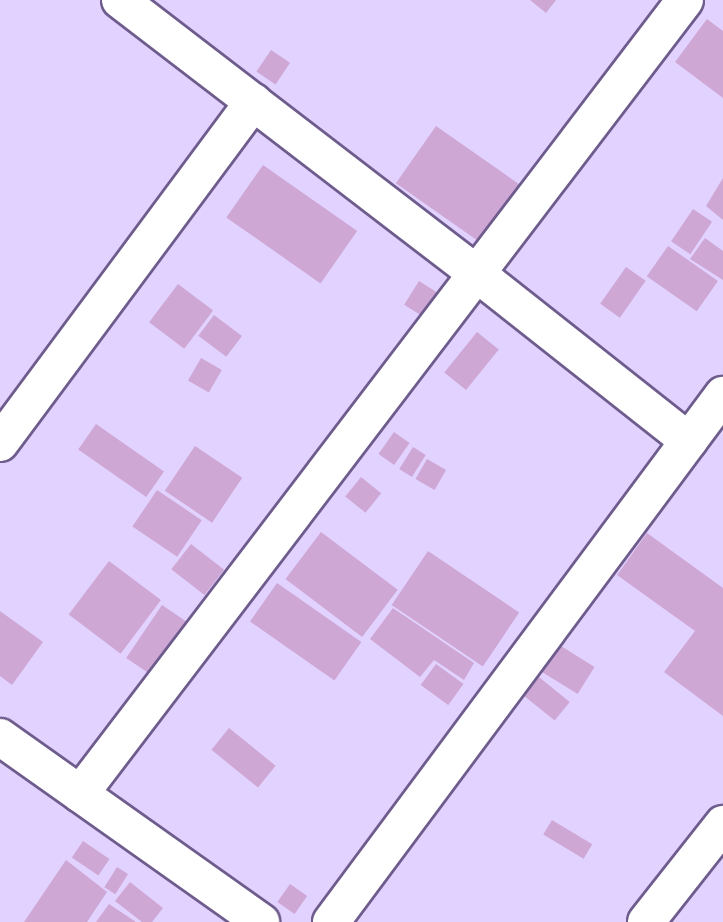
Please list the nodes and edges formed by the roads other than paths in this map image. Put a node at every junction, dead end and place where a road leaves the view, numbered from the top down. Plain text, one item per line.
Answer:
1 (120, 0) edge
2 (685, 0) edge
3 (253, 102) junction
4 (476, 273) junction
5 (723, 395) edge
6 (689, 441) junction
7 (0, 443) edge
8 (0, 737) edge
9 (80, 794) junction
10 (723, 824) edge
11 (261, 922) edge
12 (331, 922) edge
13 (646, 922) edge

1 - 3 street
2 - 4 street
3 - 4 street
3 - 7 street
4 - 6 street
4 - 9 street
5 - 6 street
6 - 12 street
8 - 9 street
9 - 11 street
10 - 13 street

